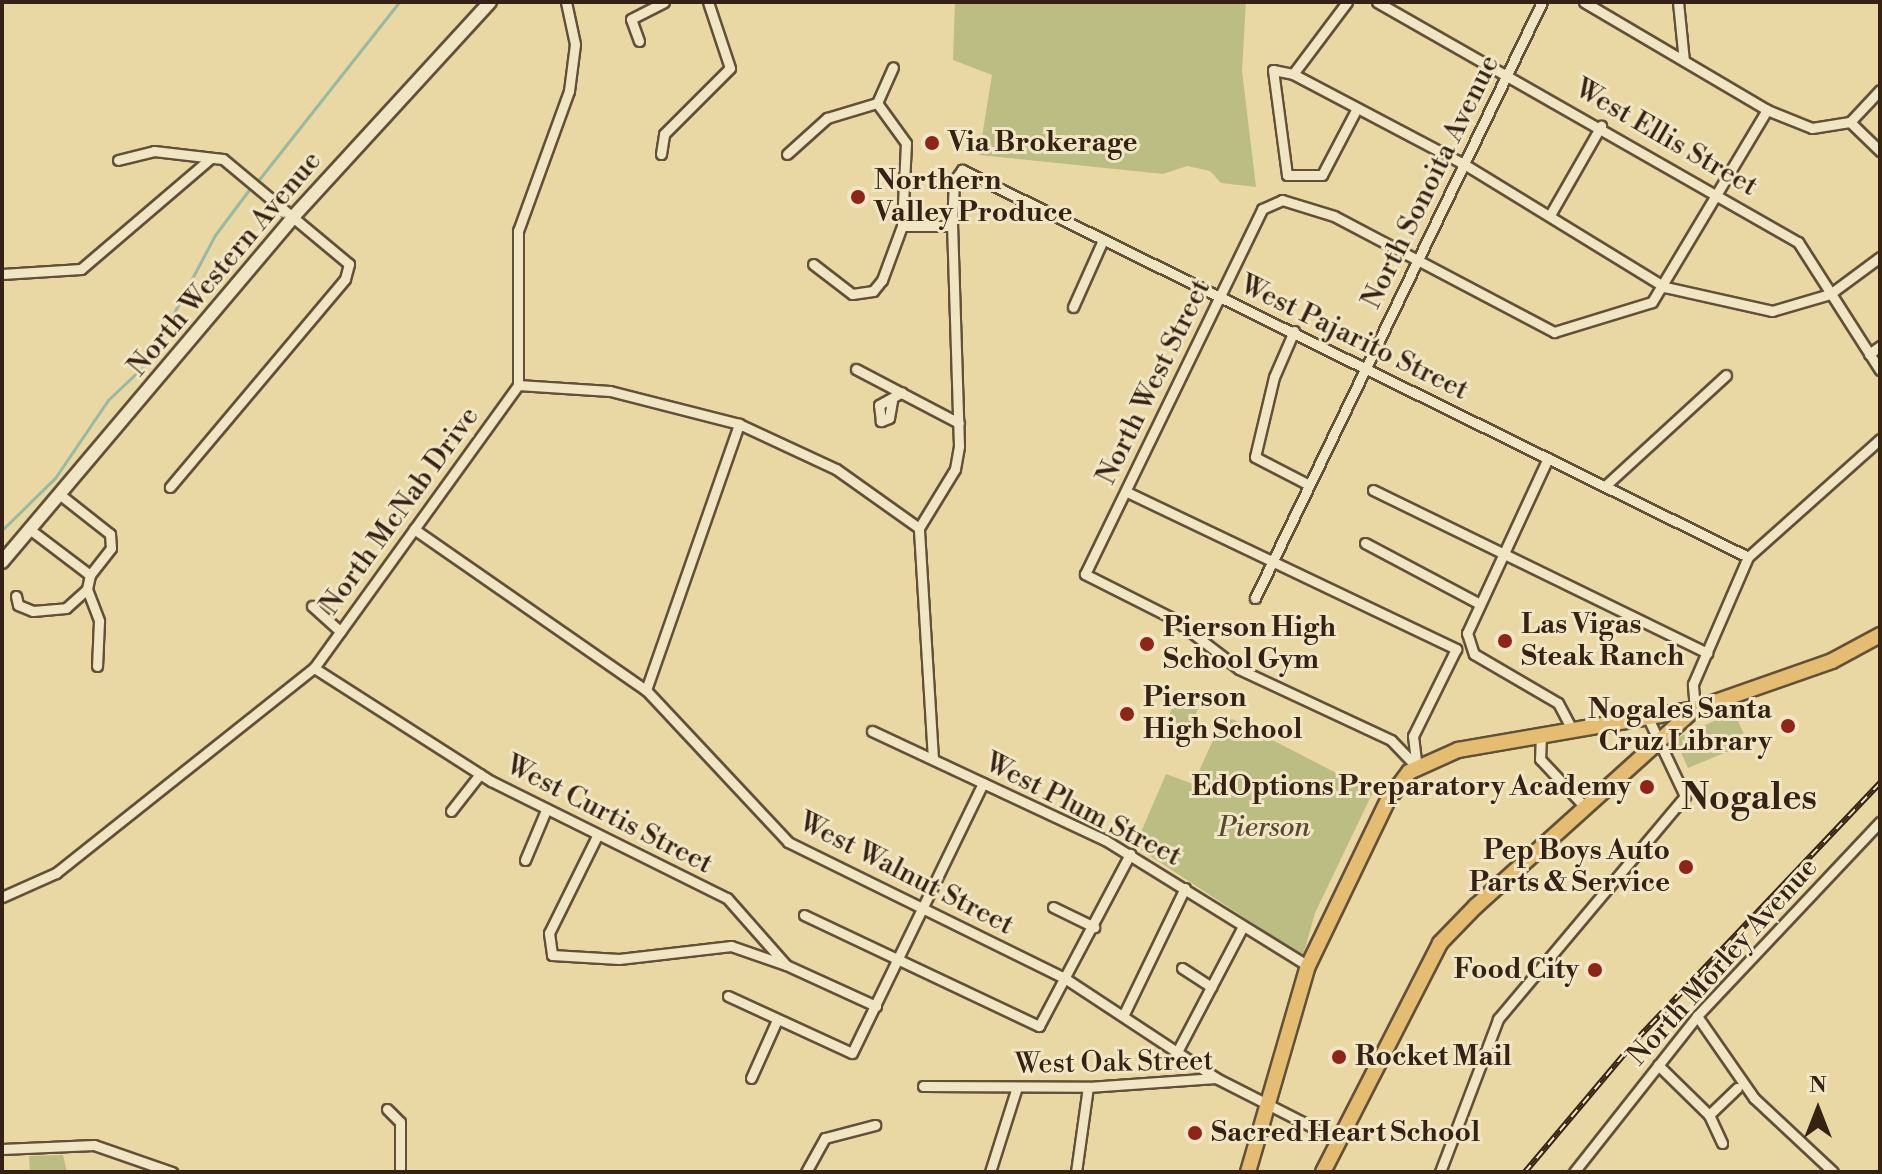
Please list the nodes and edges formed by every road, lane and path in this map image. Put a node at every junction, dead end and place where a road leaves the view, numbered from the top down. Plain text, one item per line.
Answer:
1 (489, 2) edge
2 (566, 2) edge
3 (664, 2) edge
4 (708, 2) edge
5 (1347, 2) edge
6 (1377, 2) edge
7 (1542, 2) edge
8 (1584, 2) edge
9 (1678, 2) edge
10 (1396, 6) edge
11 (639, 41) dead end
12 (1684, 61) junction
13 (893, 67) dead end
14 (1293, 74) junction
15 (1507, 74) junction
16 (1880, 90) edge
17 (877, 103) junction
18 (1356, 110) junction
19 (1767, 110) junction
20 (1850, 122) junction
21 (1601, 126) junction
22 (1880, 151) edge
23 (661, 154) dead end
24 (787, 154) dead end
25 (211, 158) junction
26 (118, 160) dead end
27 (1464, 164) junction
28 (1720, 192) junction
29 (1550, 215) junction
30 (294, 216) junction
31 (902, 226) junction
32 (952, 226) junction
33 (1103, 240) junction
34 (1880, 257) edge
35 (1419, 258) junction
36 (813, 264) dead end
37 (2, 274) edge
38 (1665, 287) junction
39 (1830, 294) junction
40 (1220, 297) junction
41 (1073, 307) dead end
42 (1294, 331) junction
43 (1880, 346) edge
44 (1869, 354) junction
45 (1366, 367) junction
46 (856, 369) dead end
47 (1880, 370) edge
48 (1726, 375) dead end
49 (518, 385) junction
50 (902, 392) junction
51 (892, 401) dead end
52 (959, 423) junction
53 (739, 424) junction
54 (1880, 439) edge
55 (1548, 458) junction
56 (1309, 485) junction
57 (1605, 486) junction
58 (170, 487) dead end
59 (1373, 490) dead end
60 (1127, 492) junction
61 (63, 497) junction
62 (919, 528) junction
63 (414, 529) junction
64 (32, 531) junction
65 (1365, 543) dead end
66 (1503, 552) junction
67 (1748, 557) junction
68 (2, 562) edge
69 (1272, 562) junction
70 (90, 575) junction
71 (87, 589) junction
72 (16, 596) dead end
73 (1255, 598) dead end
74 (1478, 603) junction
75 (312, 606) dead end
76 (340, 631) junction
77 (1880, 635) edge
78 (1707, 653) junction
79 (97, 666) dead end
80 (314, 668) junction
81 (646, 690) junction
82 (1695, 709) junction
83 (1647, 716) junction
84 (1571, 727) junction
85 (872, 731) dead end
86 (1541, 733) junction
87 (1659, 740) junction
88 (933, 759) junction
89 (1417, 767) junction
90 (480, 774) junction
91 (983, 783) junction
92 (1585, 807) junction
93 (546, 810) junction
94 (451, 811) dead end
95 (1880, 822) edge
96 (597, 836) junction
97 (1130, 854) junction
98 (525, 860) dead end
99 (1185, 888) junction
100 (2, 897) edge
101 (1053, 907) dead end
102 (920, 909) junction
103 (804, 915) dead end
104 (1094, 927) junction
105 (1241, 930) junction
106 (899, 957) junction
107 (786, 965) junction
108 (1308, 966) junction
109 (1182, 968) dead end
110 (1066, 979) junction
111 (1211, 987) junction
112 (728, 996) dead end
113 (876, 1006) junction
114 (1124, 1014) junction
115 (1697, 1016) junction
116 (777, 1020) junction
117 (1178, 1050) junction
118 (1658, 1065) junction
119 (751, 1078) dead end
120 (1216, 1078) junction
121 (923, 1086) dead end
122 (1017, 1087) junction
123 (1088, 1087) junction
124 (1737, 1088) dead end
125 (1264, 1102) junction
126 (387, 1109) dead end
127 (1709, 1115) junction
128 (875, 1125) dead end
129 (1340, 1141) junction
130 (1722, 1143) dead end
131 (2, 1149) edge
132 (172, 1172) edge
133 (400, 1172) edge
134 (806, 1172) edge
135 (990, 1172) edge
136 (1076, 1172) edge
137 (1248, 1172) edge
138 (1323, 1172) edge
139 (1440, 1172) edge
140 (1574, 1172) edge
141 (1833, 1172) edge

1 - 30 street, North Western Avenue
2 - 49 street
3 - 11 street
4 - 23 street
5 - 14 street
6 - 10 street, West Ellis Street
7 - 15 street, North Sonoita Avenue
8 - 12 street
9 - 12 street
10 - 15 street, West Ellis Street
12 - 19 street
13 - 17 street
14 - 18 street
14 - 18 street
15 - 21 street, West Ellis Street
15 - 27 street, North Sonoita Avenue
16 - 20 street
17 - 24 street
17 - 31 street
18 - 27 street
19 - 20 street
19 - 28 street
20 - 22 street
21 - 28 street, West Ellis Street
21 - 29 street
25 - 26 street
25 - 30 street
25 - 37 street
27 - 29 street
27 - 35 street, North Sonoita Avenue
28 - 38 street
28 - 39 street, West Ellis Street
29 - 38 street
30 - 58 street
30 - 61 street, North Western Avenue
31 - 32 street
31 - 36 street
32 - 33 street, West Pajarito Street
32 - 52 street
33 - 40 street, West Pajarito Street
33 - 41 street
34 - 39 street
35 - 38 street
35 - 40 street, North West Street
35 - 45 street, North Sonoita Avenue
38 - 39 street
39 - 44 street, West Ellis Street
40 - 42 street, West Pajarito Street
40 - 60 street, North West Street
42 - 45 street, West Pajarito Street
42 - 56 street
43 - 44 street
44 - 47 street, West Ellis Street
45 - 55 street, West Pajarito Street
45 - 56 street, North Sonoita Avenue
46 - 50 street
48 - 57 street
49 - 53 street
49 - 63 street, North McNab Drive
50 - 51 street
50 - 52 street
52 - 62 street
53 - 62 street
53 - 81 street
54 - 67 street
55 - 57 street, West Pajarito Street
55 - 66 street
56 - 69 street, North Sonoita Avenue
57 - 67 street, West Pajarito Street
59 - 66 street
60 - 69 street
60 - 89 street, North West Street
61 - 64 street, North Western Avenue
61 - 70 street
62 - 88 street
63 - 76 street, North McNab Drive
63 - 81 street, West Walnut Street
64 - 68 street, North Western Avenue
64 - 70 street
65 - 74 street
66 - 74 street
66 - 78 street
67 - 78 street
69 - 73 street, North Sonoita Avenue
69 - 89 street
70 - 71 street
71 - 72 street
71 - 79 street
74 - 84 street
75 - 76 street
76 - 80 street, North McNab Drive
77 - 82 main road
78 - 82 street
80 - 90 street, West Curtis Street
80 - 100 street, North McNab Drive
81 - 102 street, West Walnut Street
82 - 83 main road
82 - 87 main road
83 - 84 main road
83 - 87 street
84 - 86 main road
85 - 88 street, West Plum Street
86 - 89 main road
86 - 92 street
87 - 92 main road
87 - 139 street
88 - 91 street, West Plum Street
89 - 108 main road
90 - 93 street, West Curtis Street
90 - 94 street
91 - 97 street, West Plum Street
91 - 102 street
92 - 129 main road
93 - 96 street, West Curtis Street
93 - 98 street
95 - 115 street, North Morley Avenue
96 - 107 street, West Curtis Street
96 - 107 street
97 - 99 street, West Plum Street
97 - 104 street
99 - 105 street, West Plum Street
99 - 114 street
101 - 104 street
102 - 106 street
102 - 110 street, West Walnut Street
103 - 106 street
104 - 110 street
105 - 108 street, West Plum Street
105 - 111 street
106 - 110 street
106 - 113 street
107 - 113 street, West Curtis Street
108 - 125 main road
109 - 111 street
110 - 114 street, West Walnut Street
111 - 117 street
112 - 116 street
113 - 116 street
114 - 117 street, West Walnut Street
115 - 118 street, North Morley Avenue
115 - 141 street
116 - 119 street
117 - 120 street, West Walnut Street
118 - 127 street
118 - 140 street, North Morley Avenue
120 - 123 street, West Oak Street
120 - 125 street, West Oak Street
121 - 122 street, West Oak Street
122 - 123 street, West Oak Street
122 - 135 street
123 - 136 street
124 - 127 street
125 - 129 street, West Oak Street
125 - 137 main road
126 - 133 street
127 - 130 street
128 - 134 street
129 - 138 main road
131 - 132 street

